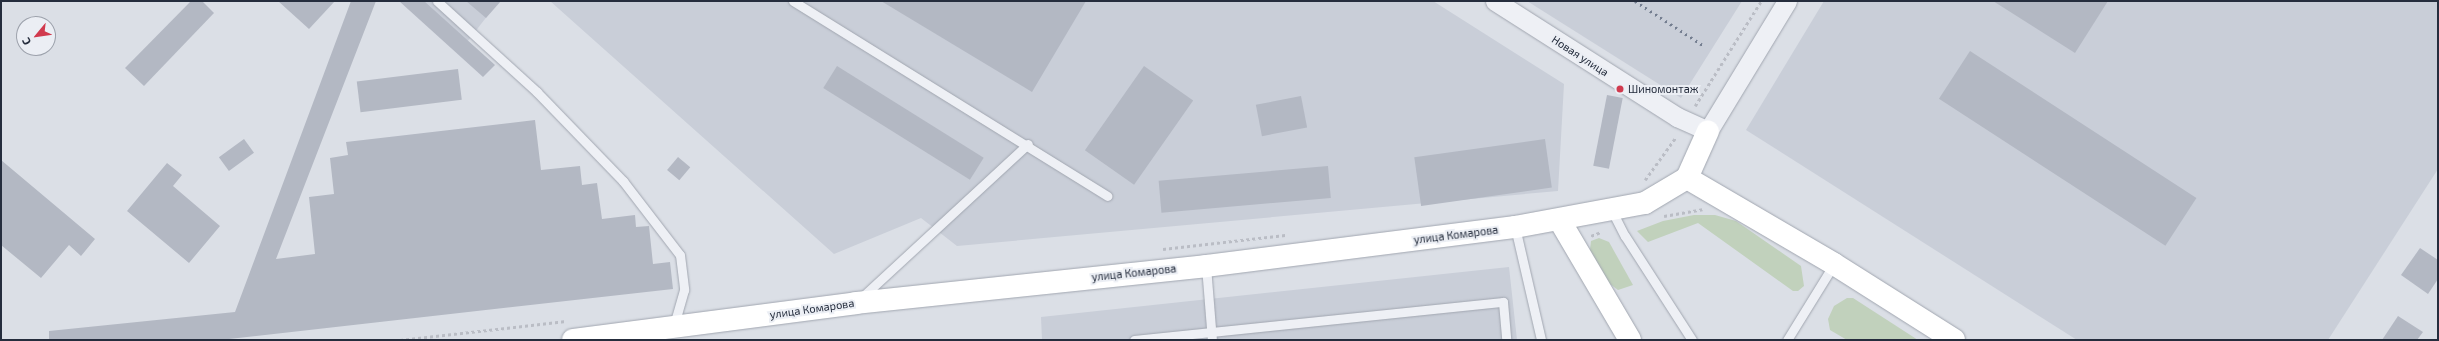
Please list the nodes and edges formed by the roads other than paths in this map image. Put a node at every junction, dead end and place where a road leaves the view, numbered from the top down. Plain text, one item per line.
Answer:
1 (438, 1) edge
2 (793, 1) edge
3 (1495, 1) edge
4 (1787, 1) edge
5 (1708, 131) junction
6 (1028, 144) junction
7 (1687, 178) junction
8 (1108, 196) dead end
9 (1616, 219) junction
10 (1560, 220) junction
11 (1515, 227) junction
12 (1834, 264) junction
13 (1206, 266) junction
14 (856, 303) junction
15 (674, 327) junction
16 (647, 336) edge
17 (1212, 336) edge
18 (573, 340) edge
19 (1134, 340) edge
20 (1506, 340) edge
21 (1541, 340) edge
22 (1630, 340) edge
23 (1692, 340) edge
24 (1787, 340) edge
25 (1954, 340) edge

1 - 15 lane
2 - 6 lane
3 - 5 street, Новая улица
4 - 5 street
5 - 7 street
6 - 8 lane
6 - 14 lane
7 - 9 street, улица Комарова
7 - 12 street
9 - 10 street, улица Комарова
9 - 23 lane
10 - 11 street, улица Комарова
10 - 22 street
11 - 13 street, улица Комарова
11 - 21 lane
12 - 24 lane
12 - 25 street
13 - 14 street, улица Комарова
13 - 17 lane
14 - 15 street, улица Комарова
15 - 16 street, улица Комарова
16 - 18 street, улица Комарова
17 - 19 lane
17 - 20 lane

